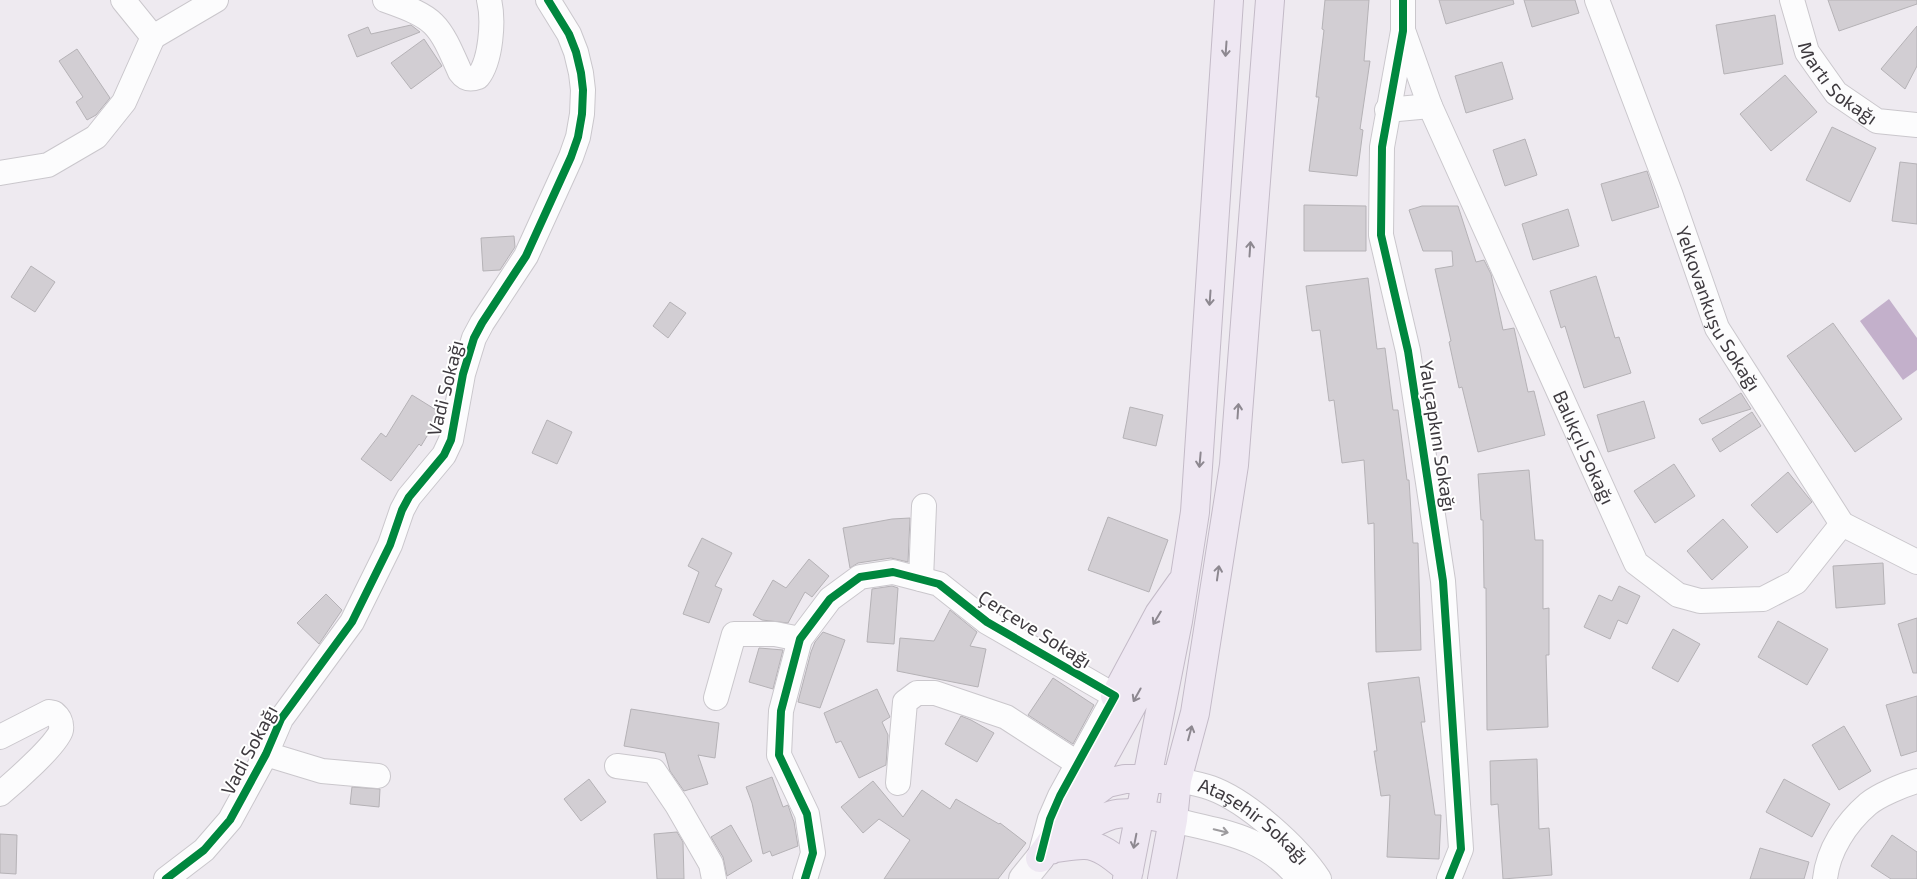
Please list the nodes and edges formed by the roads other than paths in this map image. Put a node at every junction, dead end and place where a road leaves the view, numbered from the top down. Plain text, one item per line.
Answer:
1 (123, 0) edge
2 (216, 0) edge
3 (385, 0) edge
4 (490, 0) edge
5 (548, 0) edge
6 (1229, 0) edge
7 (1270, 0) edge
8 (1403, 0) edge
9 (1598, 0) edge
10 (1792, 0) edge
11 (1404, 31) junction
12 (153, 37) junction
13 (1430, 106) junction
14 (1387, 110) junction
15 (1917, 126) edge
16 (0, 174) edge
17 (924, 506) dead end
18 (1842, 524) junction
19 (1917, 562) edge
20 (1184, 578) junction
21 (921, 580) junction
22 (1178, 621) junction
23 (800, 639) junction
24 (1115, 696) junction
25 (716, 698) dead end
26 (0, 737) edge
27 (266, 754) junction
28 (1077, 763) junction
29 (617, 766) dead end
30 (378, 776) dead end
31 (1147, 778) junction
32 (1177, 780) junction
33 (1917, 781) edge
34 (898, 783) dead end
35 (0, 794) edge
36 (1077, 805) junction
37 (1140, 814) junction
38 (1173, 820) junction
39 (1047, 853) junction
40 (1128, 874) edge
41 (166, 879) edge
42 (714, 879) edge
43 (805, 879) edge
44 (1023, 879) edge
45 (1162, 879) edge
46 (1299, 879) edge
47 (1319, 879) edge
48 (1449, 879) edge
49 (1826, 879) edge

1 - 12 street
2 - 12 street
3 - 4 street
5 - 27 street, Vadi Sokağı
6 -> 20 highway
32 -> 7 highway
8 - 11 street, Yalıçapkını Sokağı
9 - 18 street, Yelkovankuşu Sokağı
10 - 15 street, Martı Sokağı
11 - 13 street, Balıkçıl Sokağı
11 - 14 street, Yalıçapkını Sokağı
12 - 16 street
13 - 14 street
13 - 18 street, Balıkçıl Sokağı
14 - 48 street, Yalıçapkını Sokağı
17 - 21 street
18 - 19 street
20 - 22 highway
20 -> 24 highway
21 - 23 street, Çerçeve Sokağı
21 - 24 street, Çerçeve Sokağı
22 - 31 highway
22 -> 36 highway
23 - 25 street
23 - 43 street, Çerçeve Sokağı
24 - 28 street
26 - 35 street
27 - 30 street, Vadi Sokağı
27 - 41 street, Vadi Sokağı
28 - 34 street
28 - 39 street
29 - 42 street
31 - 32 highway
31 - 36 highway
31 - 37 highway
32 - 38 highway
32 - 47 street, Ataşehir Sokağı
33 - 49 street
36 - 39 highway
37 - 38 highway
37 - 39 highway
37 -> 40 highway
38 - 45 highway
38 -> 46 street, Ataşehir Sokağı
39 - 40 highway
39 - 44 main road

